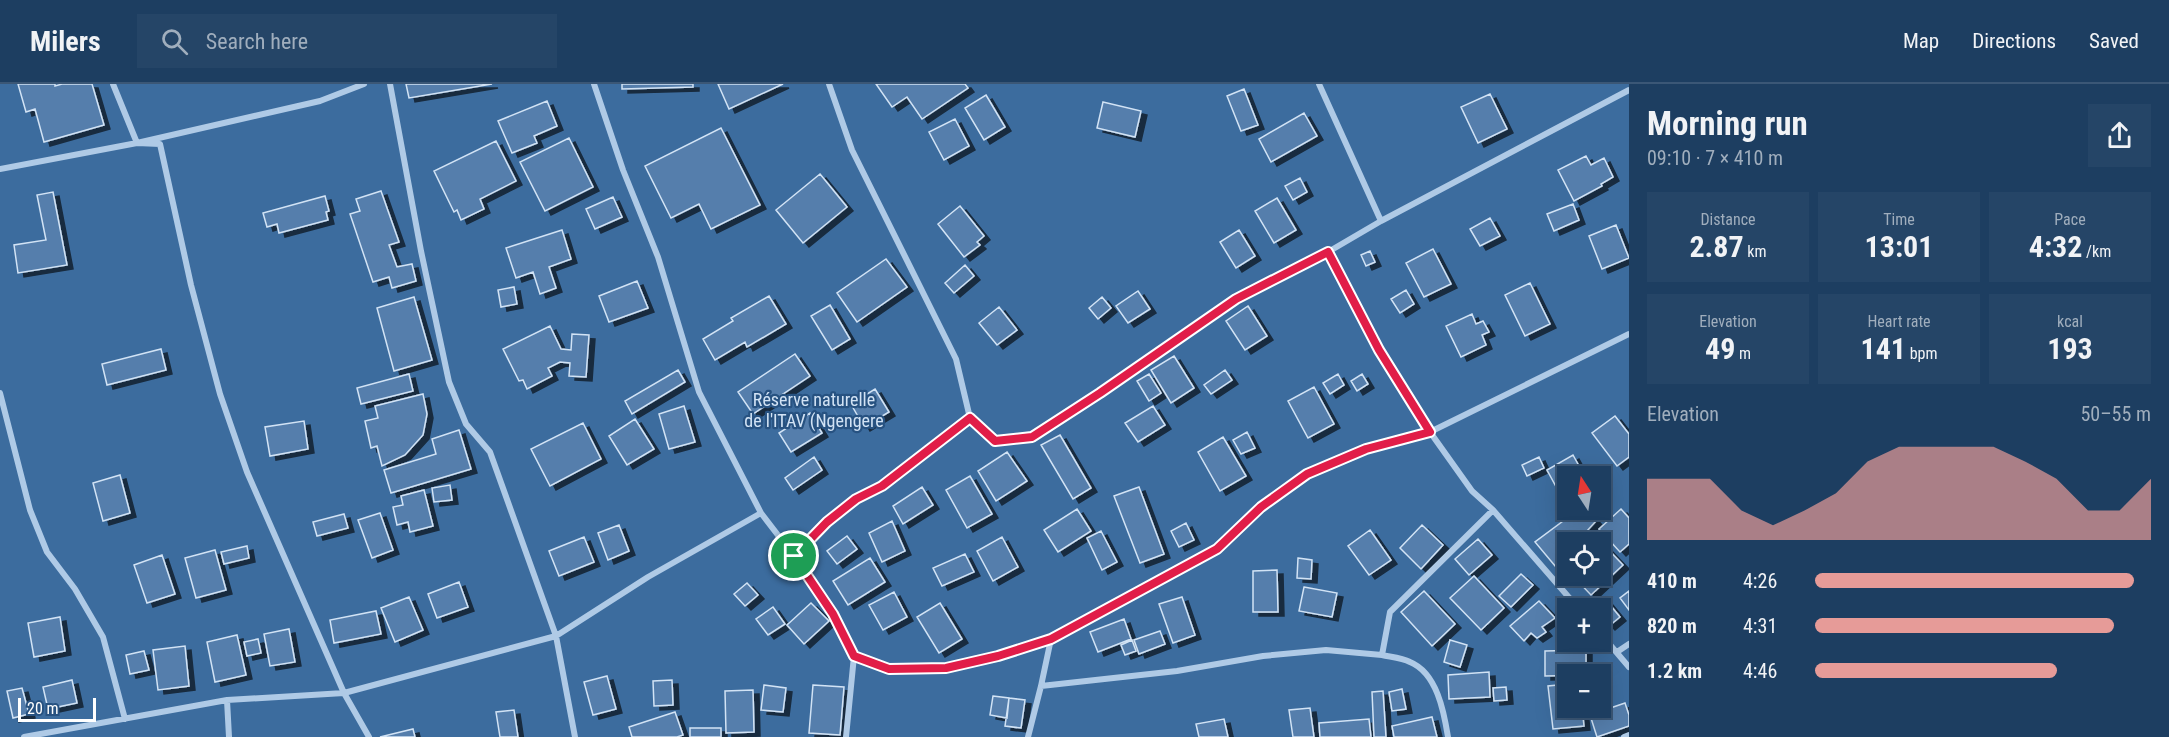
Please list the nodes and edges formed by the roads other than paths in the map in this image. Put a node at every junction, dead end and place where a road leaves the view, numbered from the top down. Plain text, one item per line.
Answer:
1 (113, 84) edge
2 (364, 84) edge
3 (390, 84) edge
4 (594, 84) edge
5 (829, 84) edge
6 (1319, 84) edge
7 (1629, 90) edge
8 (137, 143) junction
9 (0, 169) edge
10 (1381, 221) junction
11 (1328, 252) junction
12 (1629, 334) edge
13 (0, 393) edge
14 (970, 418) junction
15 (1430, 432) junction
16 (1493, 510) junction
17 (761, 513) junction
18 (794, 556) junction
19 (1570, 598) edge
20 (556, 636) junction
21 (1051, 639) junction
22 (1629, 644) edge
23 (1611, 645) edge
24 (1617, 652) junction
25 (1382, 655) junction
26 (854, 656) junction
27 (1629, 667) edge
28 (1041, 686) junction
29 (344, 693) junction
30 (227, 700) junction
31 (126, 719) junction
32 (1629, 735) edge
33 (24, 737) edge
34 (229, 737) edge
35 (369, 737) edge
36 (575, 737) edge
37 (846, 737) edge
38 (1028, 737) edge
39 (1448, 737) edge
40 (1624, 737) edge

1 - 8 street
2 - 8 street
3 - 20 street
4 - 17 street
5 - 14 street
6 - 10 street
7 - 10 street
8 - 9 street
8 - 29 street
10 - 11 street
11 - 14 street
11 - 15 street
12 - 15 street
13 - 31 street
14 - 18 street
15 - 16 street
15 - 21 street
16 - 19 street
16 - 25 street
17 - 18 street
17 - 20 street
18 - 26 street
20 - 29 street
20 - 36 street
21 - 26 street
21 - 28 street
22 - 24 street
23 - 24 street
24 - 27 street
25 - 28 street
25 - 39 street
26 - 37 street
28 - 38 street
29 - 30 street
29 - 35 street
30 - 31 street
30 - 34 street
31 - 33 street
32 - 40 street

